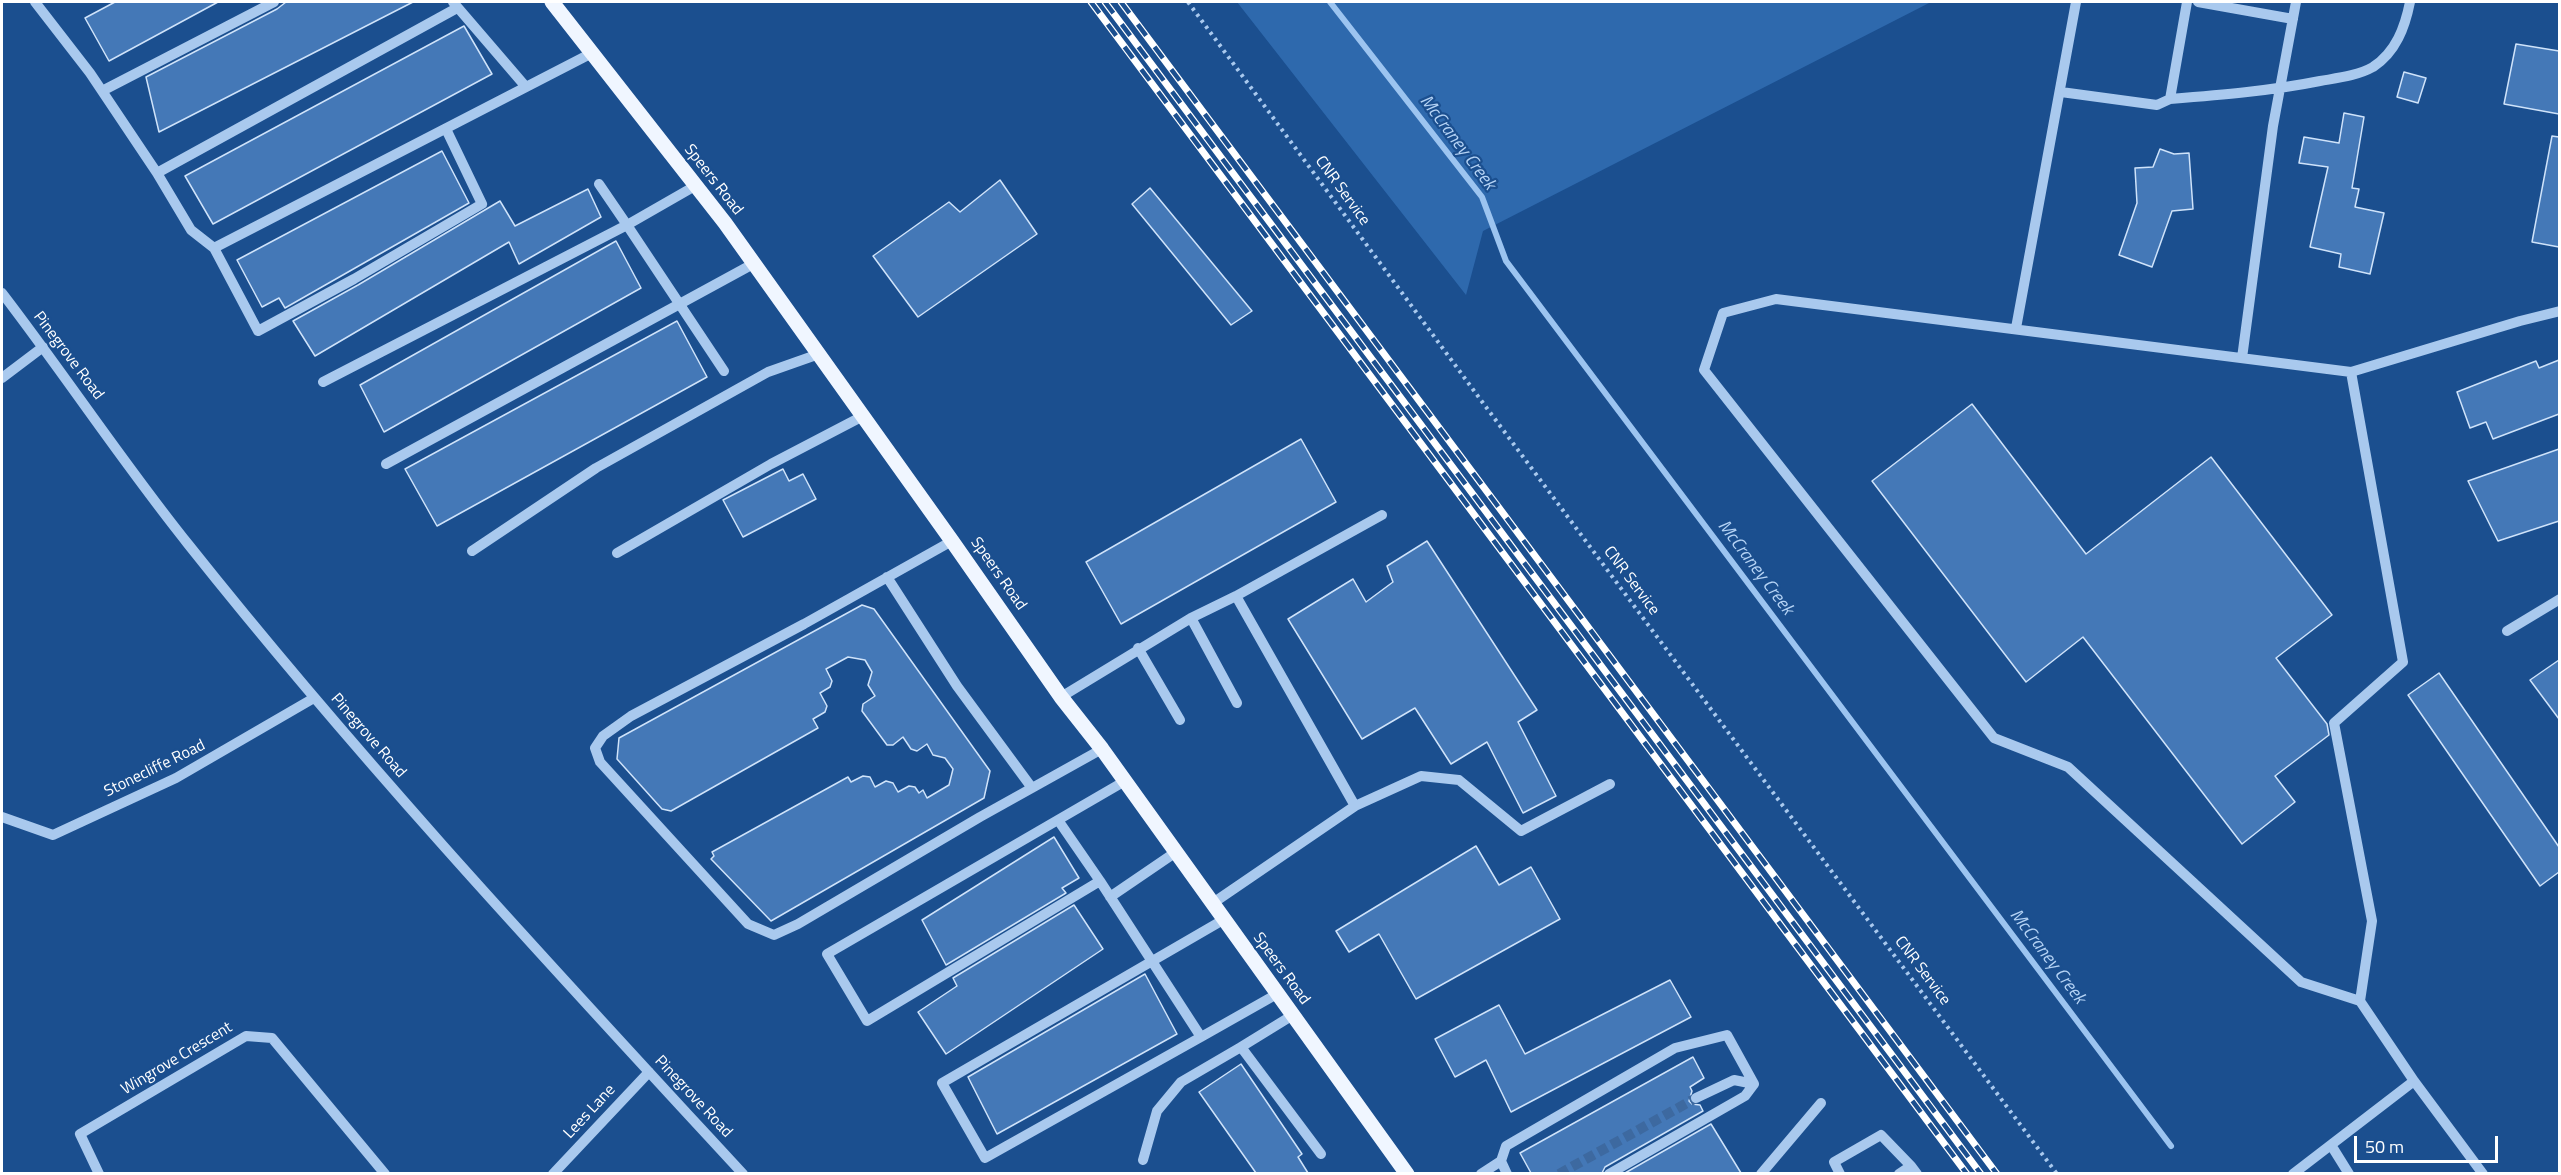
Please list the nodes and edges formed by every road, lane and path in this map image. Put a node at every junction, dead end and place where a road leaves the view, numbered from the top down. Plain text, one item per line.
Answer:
1 (35, 2) edge
2 (274, 2) edge
3 (552, 2) edge
4 (1188, 2) edge
5 (2076, 2) edge
6 (2187, 2) edge
7 (2198, 2) edge
8 (2296, 2) edge
9 (2410, 2) edge
10 (455, 5) edge
11 (2293, 19) junction
12 (592, 53) junction
13 (526, 87) junction
14 (2281, 89) junction
15 (102, 91) junction
16 (2061, 92) junction
17 (2170, 99) junction
18 (446, 129) junction
19 (157, 173) junction
20 (599, 184) dead end
21 (695, 186) junction
22 (627, 225) junction
23 (214, 248) junction
24 (753, 264) junction
25 (2, 293) edge
26 (679, 305) junction
27 (2559, 311) edge
28 (2016, 328) junction
29 (44, 347) junction
30 (819, 354) junction
31 (2242, 358) junction
32 (724, 371) dead end
33 (2352, 372) junction
34 (2, 378) edge
35 (323, 381) dead end
36 (863, 416) junction
37 (386, 464) dead end
38 (1382, 515) dead end
39 (952, 541) junction
40 (472, 551) dead end
41 (617, 553) dead end
42 (887, 577) junction
43 (1236, 596) junction
44 (2559, 599) edge
45 (1191, 618) junction
46 (2507, 631) dead end
47 (1138, 648) junction
48 (1061, 697) junction
49 (314, 698) junction
50 (1237, 703) dead end
51 (1180, 720) dead end
52 (1102, 748) junction
53 (1125, 781) junction
54 (1610, 784) dead end
55 (1032, 788) junction
56 (1355, 806) junction
57 (2, 817) edge
58 (1058, 820) junction
59 (1176, 852) junction
60 (1100, 881) junction
61 (1110, 897) junction
62 (1213, 903) junction
63 (1223, 920) junction
64 (1152, 961) junction
65 (1277, 994) junction
66 (2360, 1001) junction
67 (1293, 1015) junction
68 (1201, 1037) junction
69 (1241, 1047) junction
70 (649, 1072) junction
71 (2414, 1081) junction
72 (1754, 1084) junction
73 (1696, 1098) tunnel mouth
74 (1821, 1102) dead end
75 (2331, 1144) junction
76 (1320, 1154) dead end
77 (1143, 1160) dead end
78 (1501, 1161) junction
79 (1914, 1170) edge
80 (99, 1173) edge
81 (385, 1173) edge
82 (553, 1173) edge
83 (743, 1173) edge
84 (1407, 1173) edge
85 (1481, 1173) edge
86 (1507, 1173) edge
87 (1609, 1173) edge
88 (1761, 1173) edge
89 (1840, 1173) edge
90 (1899, 1173) edge
91 (2057, 1173) edge
92 (2294, 1173) edge
93 (2349, 1173) edge
94 (2483, 1173) edge

1 - 15 street
2 - 15 street
3 - 12 main road, Speers Road
4 - 91 path, CNR Service
5 - 16 street
6 - 17 street
7 - 11 street
8 - 11 street
9 - 14 street
10 - 13 street
10 - 19 street
11 - 14 street
12 - 13 street
12 - 21 main road, Speers Road
13 - 18 street
14 - 17 street
14 - 31 street
15 - 19 street
16 - 17 street
16 - 28 street
18 - 23 street
18 - 23 street
19 - 23 street
20 - 22 street
21 - 22 street
21 - 24 main road, Speers Road
22 - 26 street
22 - 35 street
24 - 26 street
24 - 30 main road, Speers Road
25 - 29 street, Pinegrove Road
26 - 32 street
26 - 37 street
27 - 33 street
28 - 31 street
28 - 66 street
29 - 34 street
29 - 49 street, Pinegrove Road
30 - 36 main road, Speers Road
30 - 40 street
31 - 33 street
33 - 66 street
36 - 39 main road, Speers Road
36 - 41 street
38 - 43 street
39 - 42 street
39 - 48 main road, Speers Road
42 - 55 street
42 - 55 street
43 - 45 street
43 - 56 street
44 - 46 street
45 - 47 street
45 - 50 street
47 - 48 street
47 - 51 street
48 - 52 main road, Speers Road
49 - 57 street, Stonecliffe Road
49 - 70 street, Pinegrove Road
52 - 53 main road, Speers Road
52 - 55 street
53 - 58 street
53 - 59 main road, Speers Road
54 - 56 street
56 - 62 street
58 - 60 street
58 - 60 street
59 - 61 street
59 - 62 main road, Speers Road
60 - 61 street
61 - 64 street
62 - 63 main road, Speers Road
63 - 64 street
63 - 65 main road, Speers Road
64 - 68 street
64 - 68 street
65 - 67 main road, Speers Road
65 - 68 street
66 - 71 street
67 - 69 street
67 - 84 main road, Speers Road
69 - 76 street
69 - 77 street
70 - 82 street, Lees Lane
70 - 83 street, Pinegrove Road
71 - 75 street
71 - 94 street
72 - 73 street
72 - 78 street
72 - 87 street
74 - 88 street
75 - 92 street
75 - 93 street
78 - 85 street
78 - 86 street
79 - 89 street
79 - 90 street
80 - 81 street, Wingrove Crescent

